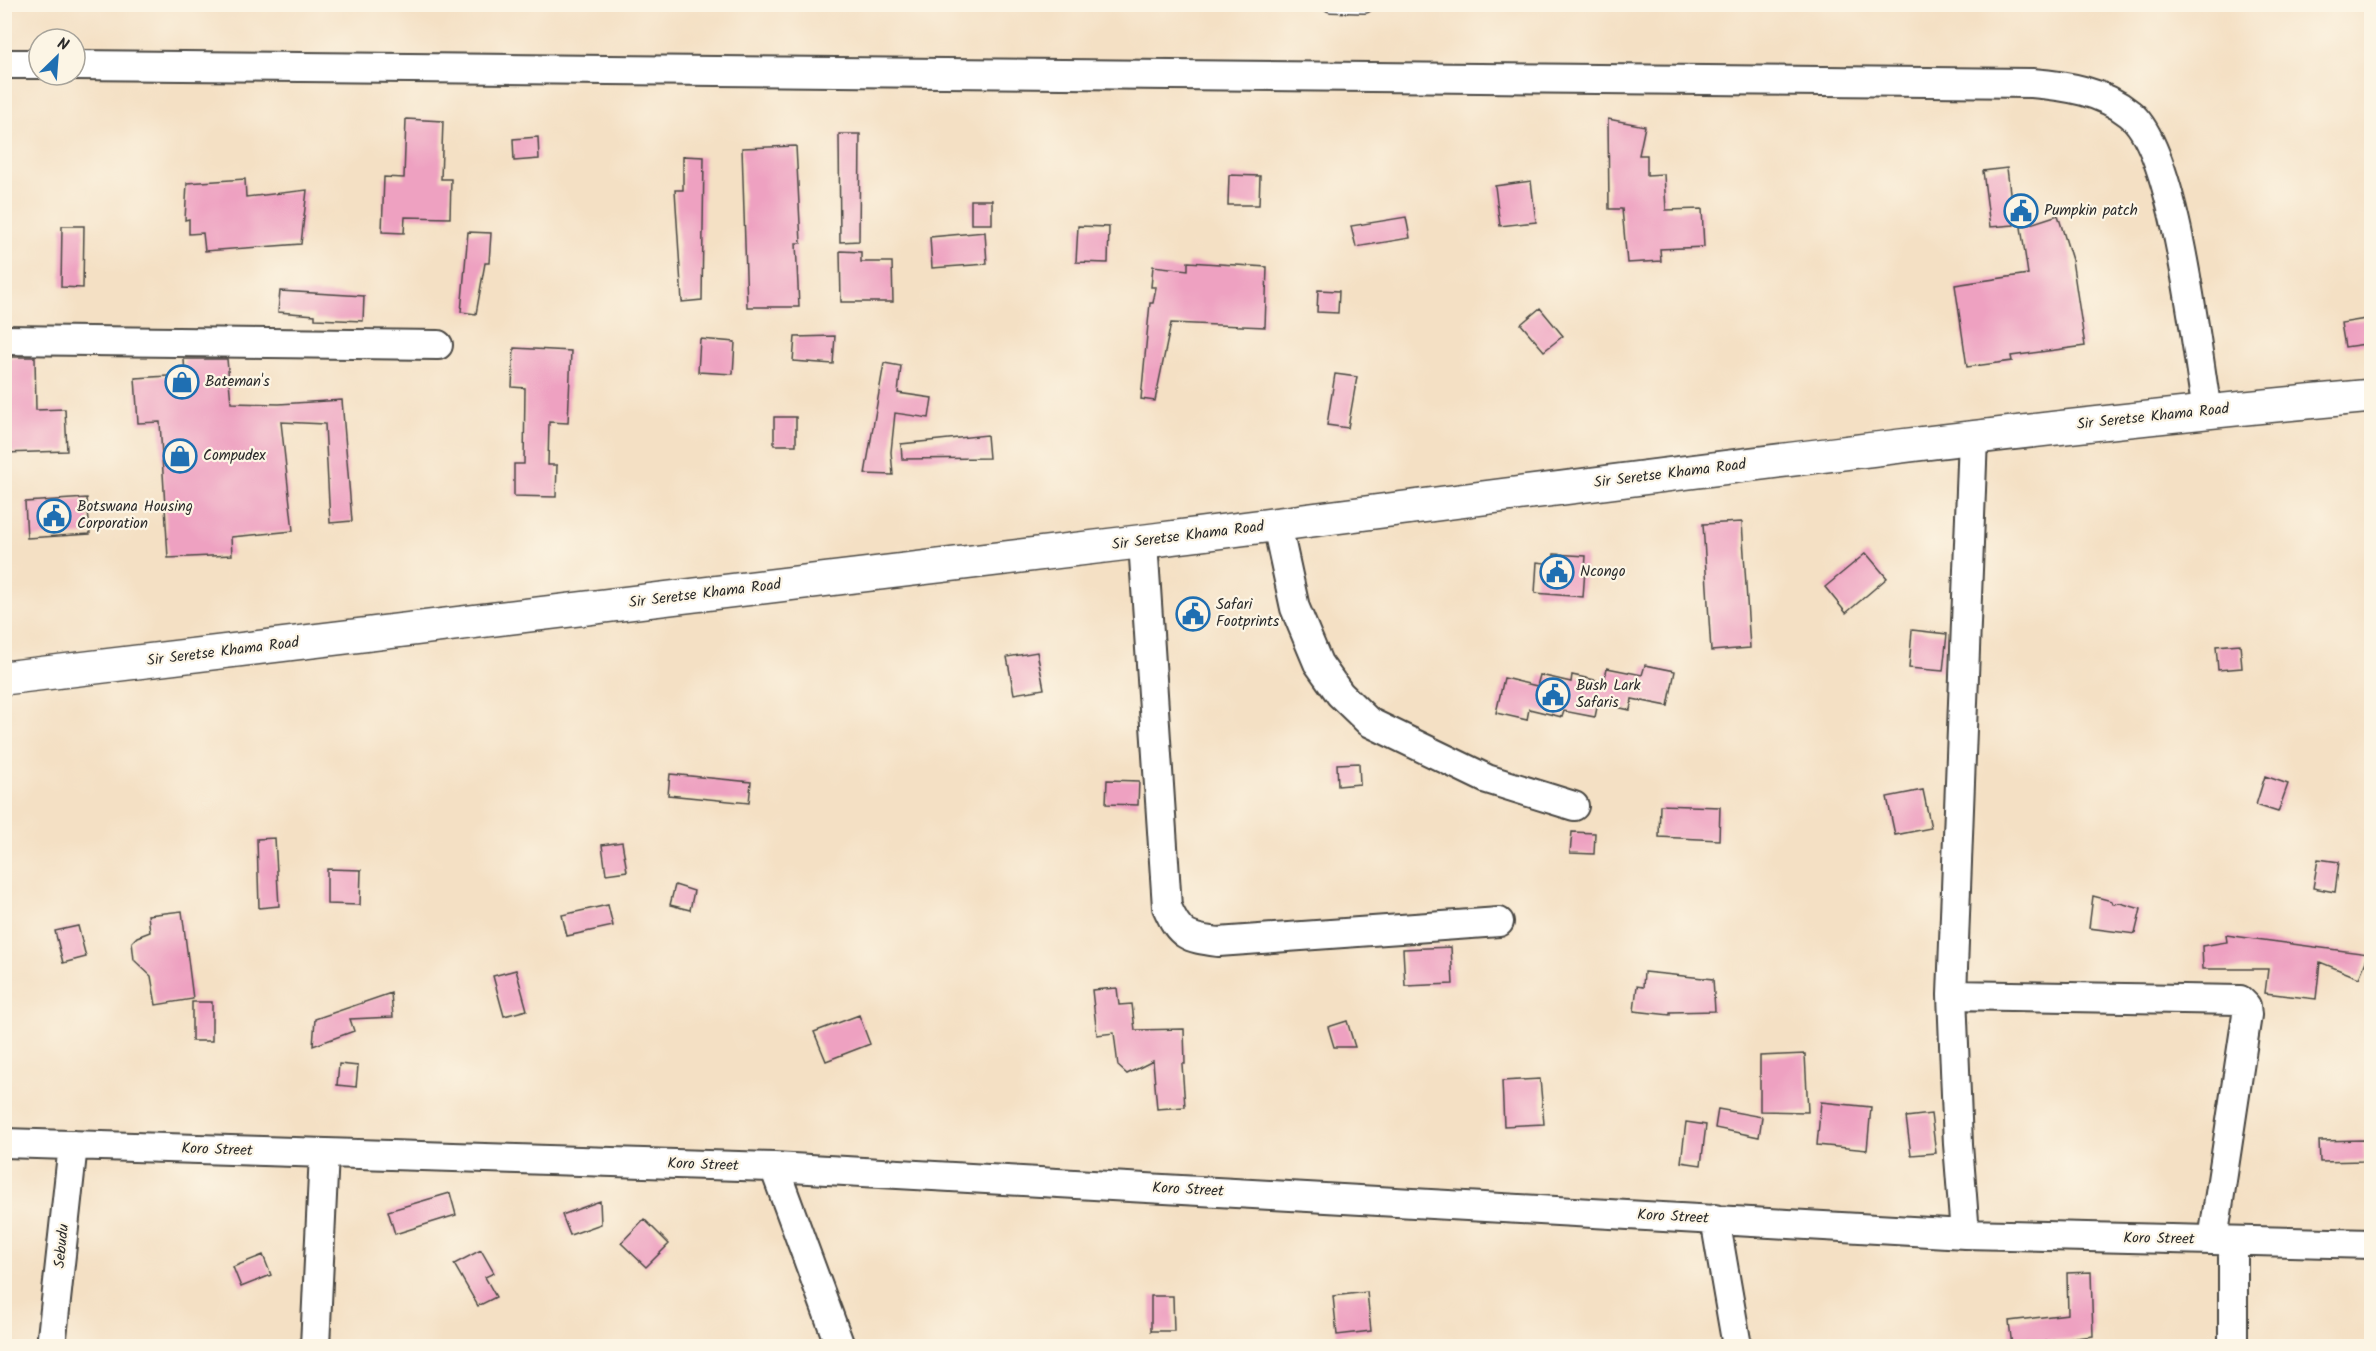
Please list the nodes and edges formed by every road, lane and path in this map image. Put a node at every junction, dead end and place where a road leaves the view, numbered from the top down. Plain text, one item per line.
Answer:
1 (1331, 4) edge
2 (1365, 5) edge
3 (4, 64) edge
4 (27, 64) edge
5 (87, 64) edge
6 (4, 340) edge
7 (438, 345) dead end
8 (2372, 396) edge
9 (2207, 411) junction
10 (1973, 437) junction
11 (1277, 525) junction
12 (1143, 542) junction
13 (4, 678) edge
14 (1574, 806) dead end
15 (1499, 921) dead end
16 (1952, 995) junction
17 (4, 1143) edge
18 (73, 1145) junction
19 (324, 1153) junction
20 (774, 1167) junction
21 (1715, 1219) junction
22 (1965, 1234) junction
23 (2223, 1241) junction
24 (2372, 1244) edge
25 (51, 1347) edge
26 (315, 1347) edge
27 (840, 1347) edge
28 (1737, 1347) edge
29 (2233, 1347) edge

1 - 2 lane
3 - 4 street
5 - 9 street
6 - 7 street
8 - 9 main road, Sir Seretse Khama Road
9 - 10 main road, Sir Seretse Khama Road
10 - 11 main road, Sir Seretse Khama Road
10 - 16 street
11 - 12 main road, Sir Seretse Khama Road
11 - 14 street
12 - 13 main road, Sir Seretse Khama Road
12 - 15 street
16 - 22 street
16 - 23 street
17 - 18 street, Koro Street
18 - 19 street, Koro Street
18 - 25 street, Sebudu
19 - 20 street, Koro Street
19 - 26 street
20 - 21 street, Koro Street
20 - 27 street
21 - 22 street, Koro Street
21 - 28 street
22 - 23 street, Koro Street
23 - 24 street, Koro Street
23 - 29 street

